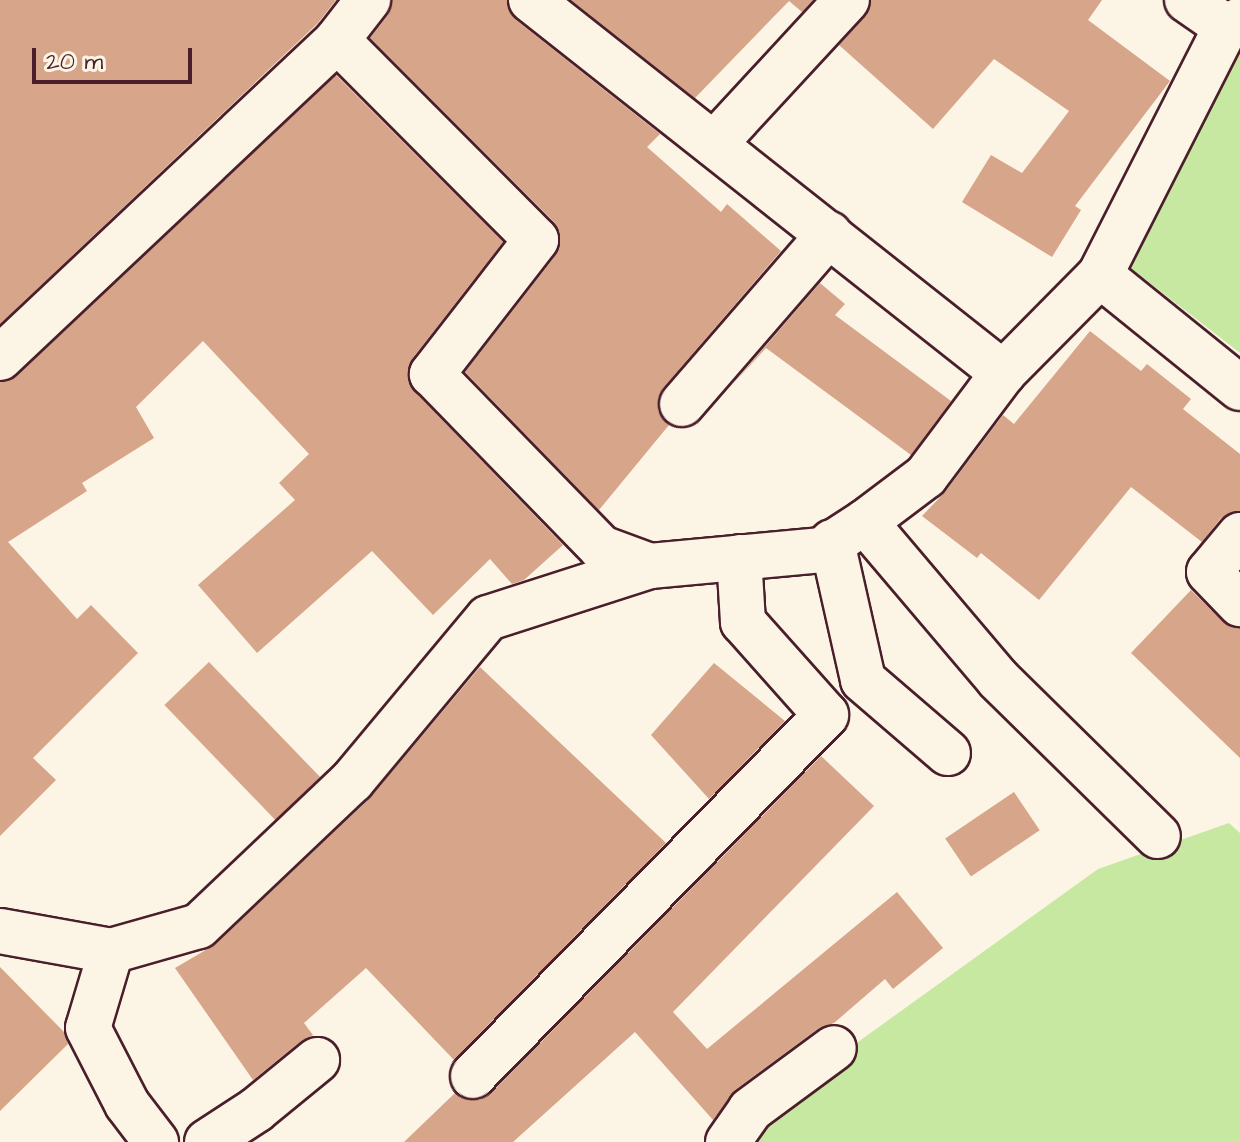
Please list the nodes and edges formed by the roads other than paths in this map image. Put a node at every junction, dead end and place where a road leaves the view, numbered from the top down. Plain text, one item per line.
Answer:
1 (368, 0) edge
2 (531, 0) edge
3 (847, 0) edge
4 (1187, 0) edge
5 (1233, 24) edge
6 (337, 40) junction
7 (714, 144) junction
8 (829, 234) junction
9 (1100, 275) junction
10 (0, 358) edge
11 (1003, 373) junction
12 (1240, 388) edge
13 (682, 404) dead end
14 (848, 532) junction
15 (1240, 535) edge
16 (739, 557) junction
17 (650, 566) junction
18 (1240, 604) edge
19 (948, 753) dead end
20 (1158, 836) dead end
21 (0, 931) edge
22 (111, 951) junction
23 (834, 1048) dead end
24 (317, 1060) dead end
25 (473, 1076) dead end
26 (156, 1142) edge
27 (207, 1142) edge
28 (728, 1142) edge

1 - 6 street
2 - 7 street
3 - 7 street
4 - 5 street
5 - 9 street
6 - 10 street
6 - 17 street
7 - 8 street
8 - 11 street
8 - 13 street
9 - 11 street
9 - 12 street
11 - 14 street
14 - 16 street
14 - 19 street
14 - 20 street
15 - 18 street
16 - 17 street
16 - 25 street
17 - 22 street
21 - 22 street
22 - 26 street
23 - 28 street
24 - 27 street

